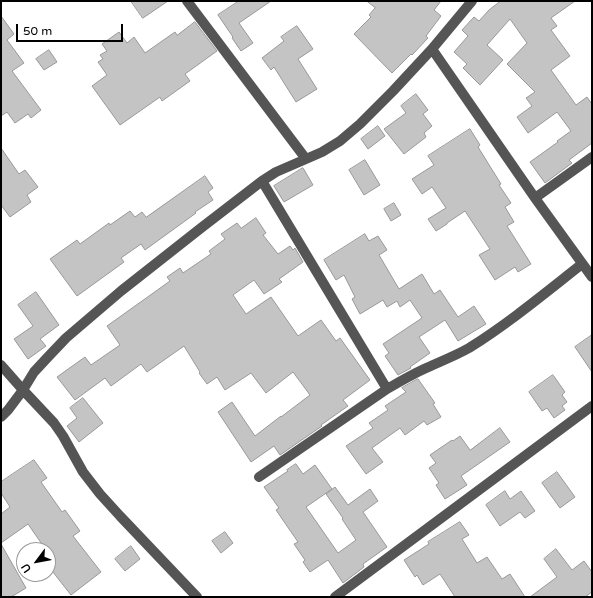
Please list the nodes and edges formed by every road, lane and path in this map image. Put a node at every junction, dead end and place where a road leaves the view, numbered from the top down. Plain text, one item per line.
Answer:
1 (187, 1) edge
2 (472, 1) edge
3 (432, 50) junction
4 (592, 157) edge
5 (306, 159) junction
6 (262, 181) junction
7 (535, 198) junction
8 (582, 264) junction
9 (592, 278) edge
10 (1, 366) edge
11 (387, 389) junction
12 (23, 390) junction
13 (592, 406) edge
14 (1, 417) edge
15 (259, 477) dead end
16 (195, 596) edge
17 (335, 597) edge

1 - 5 street
2 - 3 street
3 - 5 street
3 - 7 street
4 - 7 street
5 - 6 street
6 - 11 street
6 - 12 street
7 - 8 street
8 - 9 street
8 - 11 street
10 - 12 street
11 - 15 street
12 - 14 street
12 - 16 street
13 - 17 street

